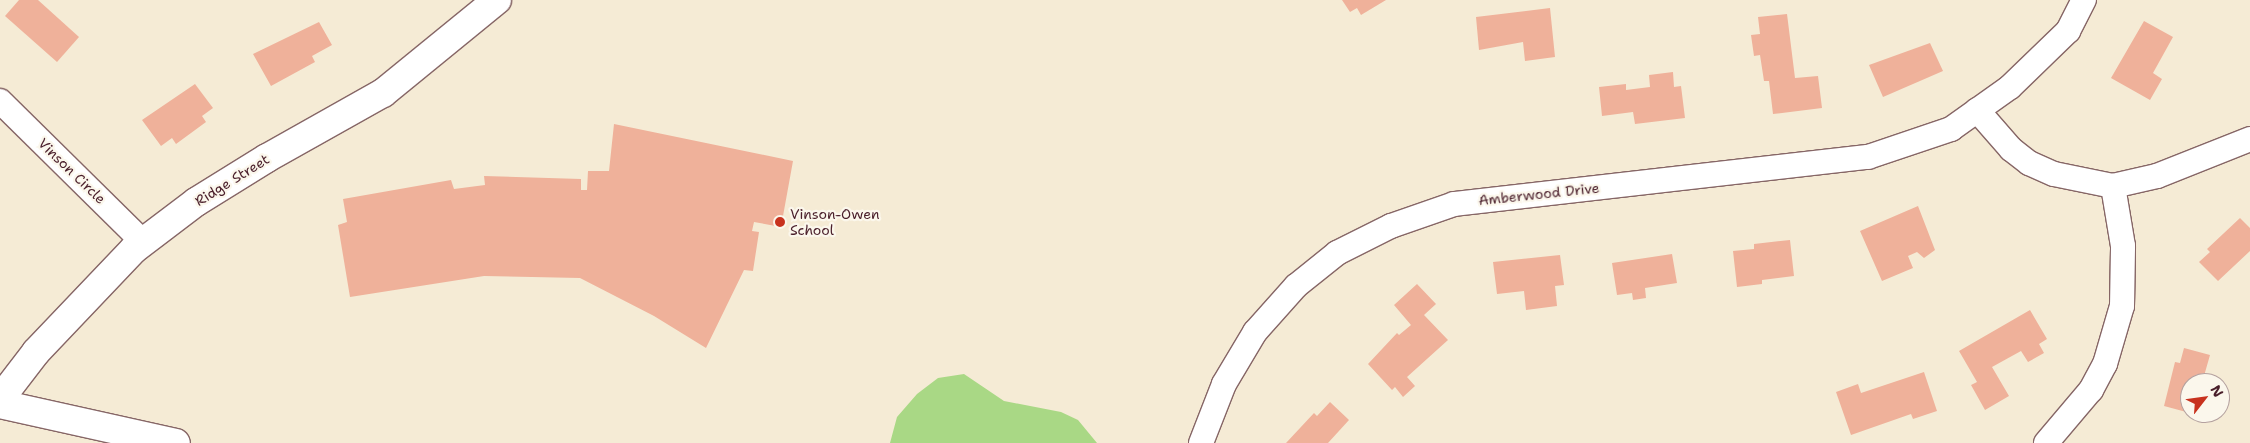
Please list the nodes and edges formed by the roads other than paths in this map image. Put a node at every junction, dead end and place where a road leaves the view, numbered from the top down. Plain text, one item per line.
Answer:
1 (497, 0) edge
2 (2084, 0) edge
3 (0, 101) edge
4 (1977, 110) junction
5 (2250, 139) edge
6 (2113, 186) junction
7 (143, 242) junction
8 (0, 399) edge
9 (0, 404) edge
10 (176, 443) edge
11 (1201, 443) edge
12 (2046, 443) edge

1 - 7 street, Ridge Street
2 - 4 street, Amberwood Drive
3 - 7 street, Vinson Circle
4 - 6 street
4 - 11 street, Amberwood Drive
5 - 6 street
6 - 12 street
7 - 8 street, Ridge Street
9 - 10 street

